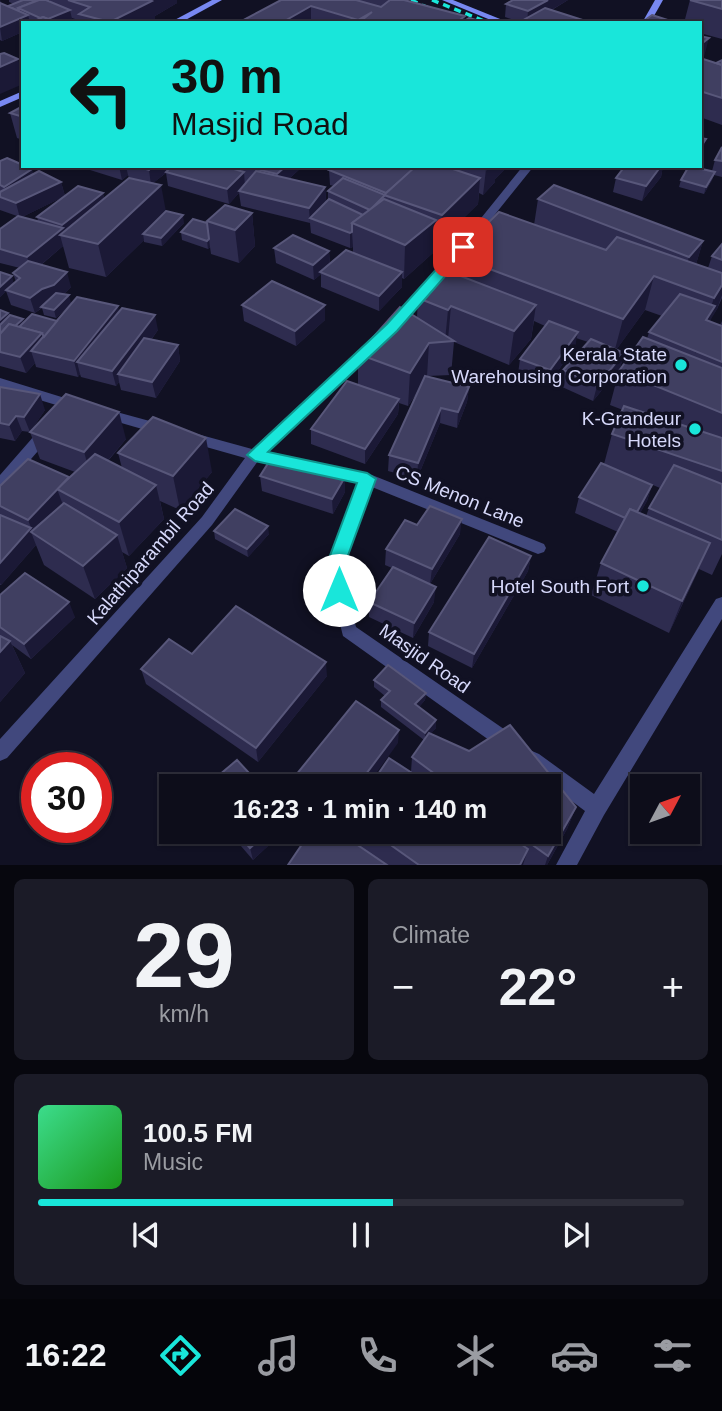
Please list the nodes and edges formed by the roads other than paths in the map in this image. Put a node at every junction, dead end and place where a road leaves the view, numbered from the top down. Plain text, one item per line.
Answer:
1 (215, 0) edge
2 (446, 0) edge
3 (659, 0) edge
4 (177, 21) edge
5 (501, 21) edge
6 (647, 21) edge
7 (21, 95) edge
8 (0, 104) edge
9 (527, 168) edge
10 (0, 383) edge
11 (60, 415) junction
12 (255, 455) junction
13 (367, 479) junction
14 (0, 485) edge
15 (538, 548) dead end
16 (722, 604) edge
17 (0, 752) edge
18 (597, 808) junction
19 (566, 865) edge

1 - 4 street
2 - 5 street
3 - 6 street
7 - 8 street
9 - 12 street, Kalathiparambil Road
10 - 11 street
11 - 12 street
11 - 14 street
12 - 13 street
12 - 17 street, Kalathiparambil Road
13 - 15 street, CS Menon Lane
13 - 18 street, Masjid Road
16 - 18 street
18 - 19 street

